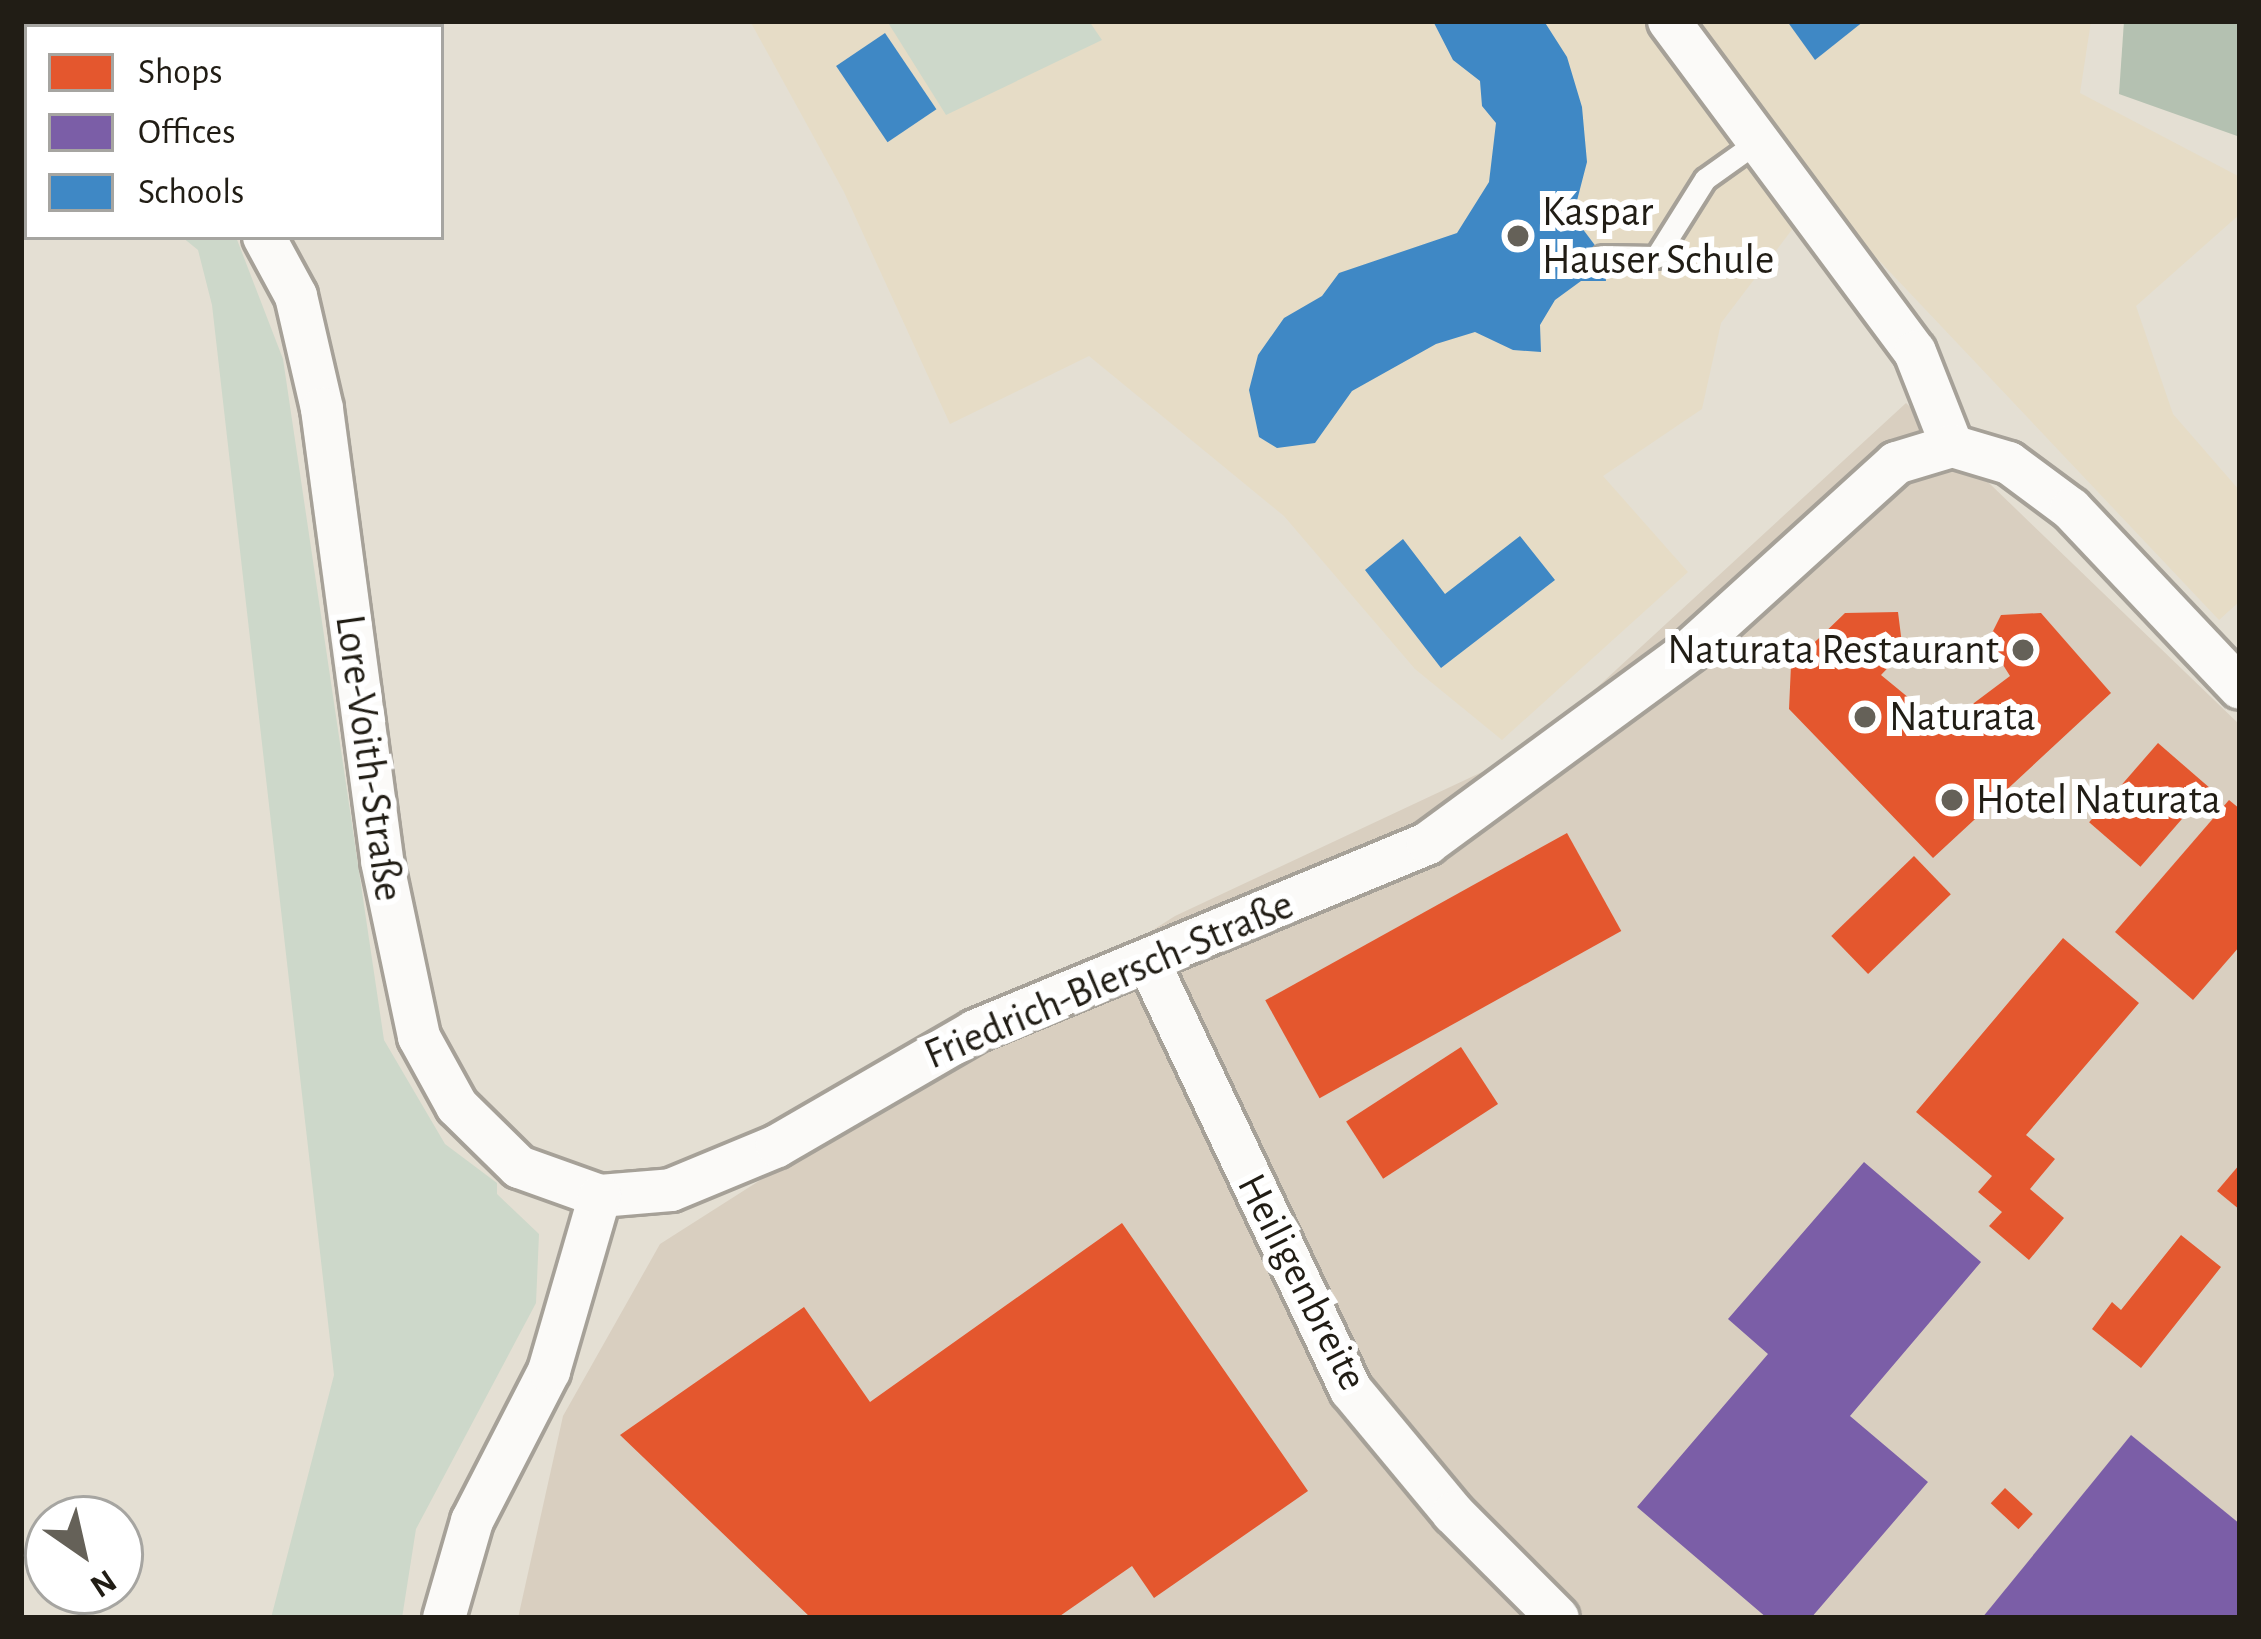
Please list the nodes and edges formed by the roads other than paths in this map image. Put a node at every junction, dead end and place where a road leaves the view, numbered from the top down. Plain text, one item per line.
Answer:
1 (1669, 21) edge
2 (1761, 139) junction
3 (266, 240) edge
4 (1603, 256) dead end
5 (1952, 446) junction
6 (2240, 688) edge
7 (1149, 964) junction
8 (600, 1196) junction
9 (444, 1618) edge
10 (1558, 1618) edge

1 - 2 street
2 - 4 lane
2 - 5 street
3 - 8 street, Lore-Voith-Straße
5 - 6 street
5 - 7 street, Friedrich-Blersch-Straße
7 - 8 street, Friedrich-Blersch-Straße
7 - 10 street, Heiligenbreite
8 - 9 street

